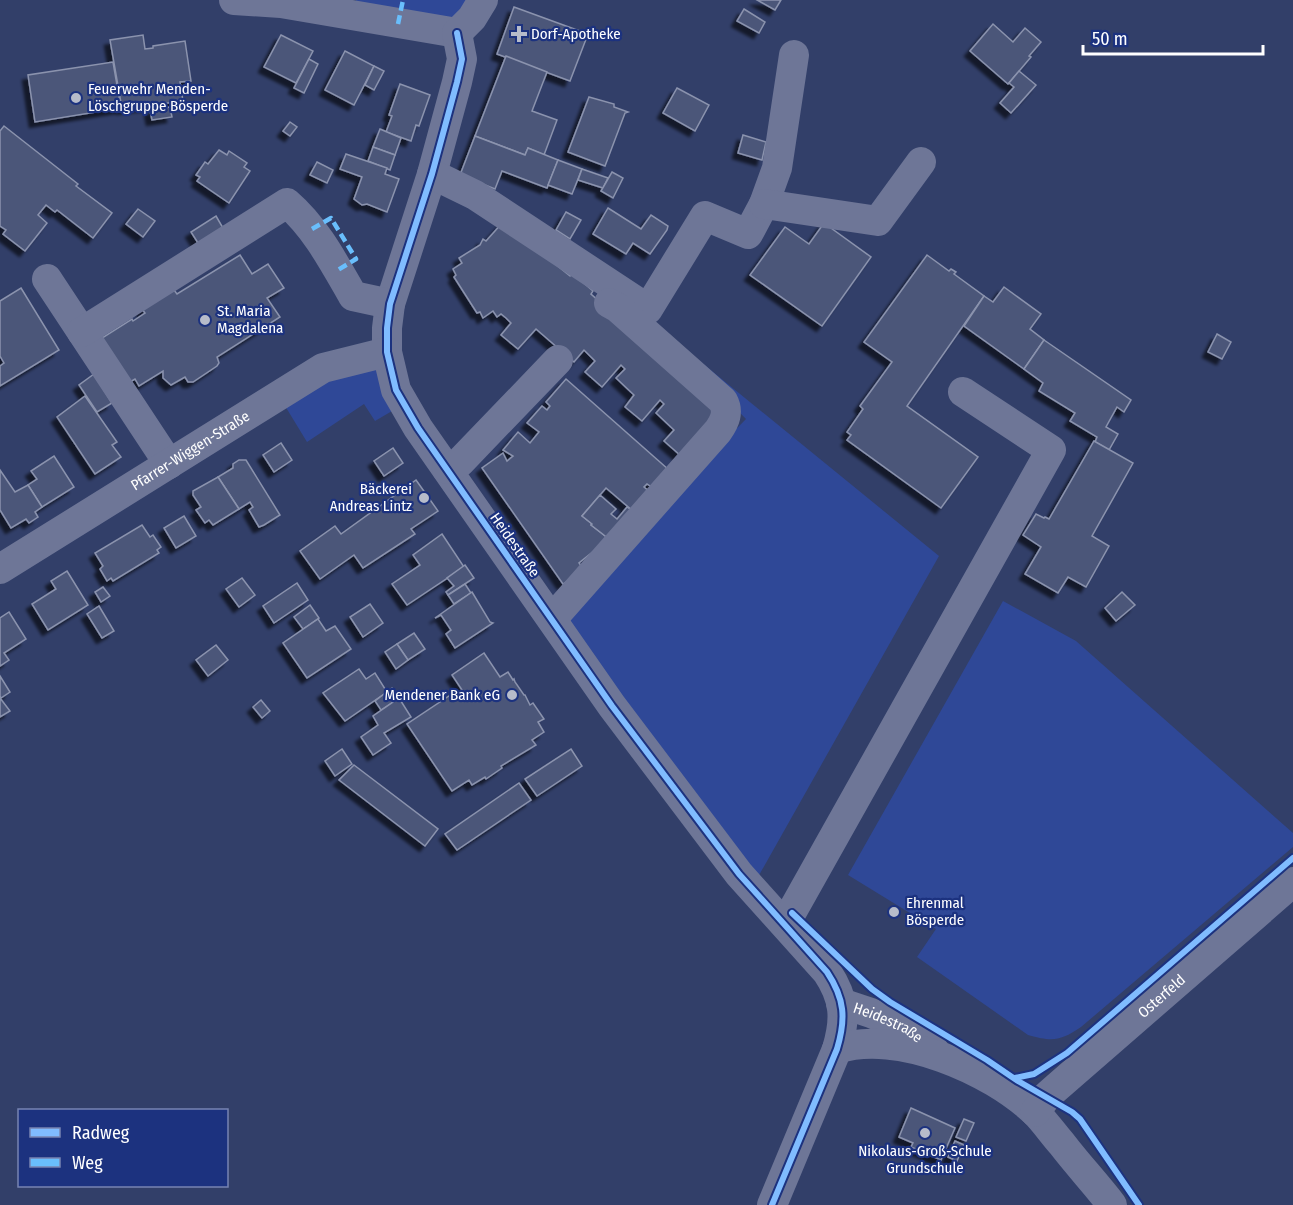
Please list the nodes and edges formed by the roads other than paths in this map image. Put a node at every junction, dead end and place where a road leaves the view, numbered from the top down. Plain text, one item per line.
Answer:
1 (234, 0) edge
2 (483, 0) edge
3 (458, 33) junction
4 (794, 55) dead end
5 (921, 162) dead end
6 (432, 174) junction
7 (764, 204) junction
8 (47, 279) dead end
9 (606, 303) dead end
10 (390, 304) junction
11 (82, 333) junction
12 (387, 351) junction
13 (558, 360) dead end
14 (963, 392) dead end
15 (170, 464) junction
16 (447, 469) junction
17 (0, 569) edge
18 (552, 619) junction
19 (1293, 882) edge
20 (785, 924) junction
21 (841, 1003) junction
22 (837, 1049) junction
23 (941, 1056) junction
24 (1035, 1113) junction
25 (772, 1205) edge
26 (1112, 1205) edge

1 - 3 street
2 - 3 street
3 - 6 street, Heidestraße
4 - 7 street
5 - 7 street
6 - 7 street
6 - 10 street, Heidestraße
8 - 11 street
9 - 18 street
10 - 11 street
10 - 12 street, Heidestraße
11 - 15 street
12 - 15 street, Pfarrer-Wiggen-Straße
12 - 16 street, Heidestraße
13 - 16 street
14 - 20 street
15 - 17 street, Pfarrer-Wiggen-Straße
16 - 18 street, Heidestraße
18 - 20 street, Heidestraße
19 - 24 street, Osterfeld
20 - 21 street, Heidestraße
21 - 22 street
21 - 23 street, Heidestraße
22 - 23 street, Heidestraße
22 - 25 street
23 - 24 street, Heidestraße
24 - 26 street, Heidestraße

